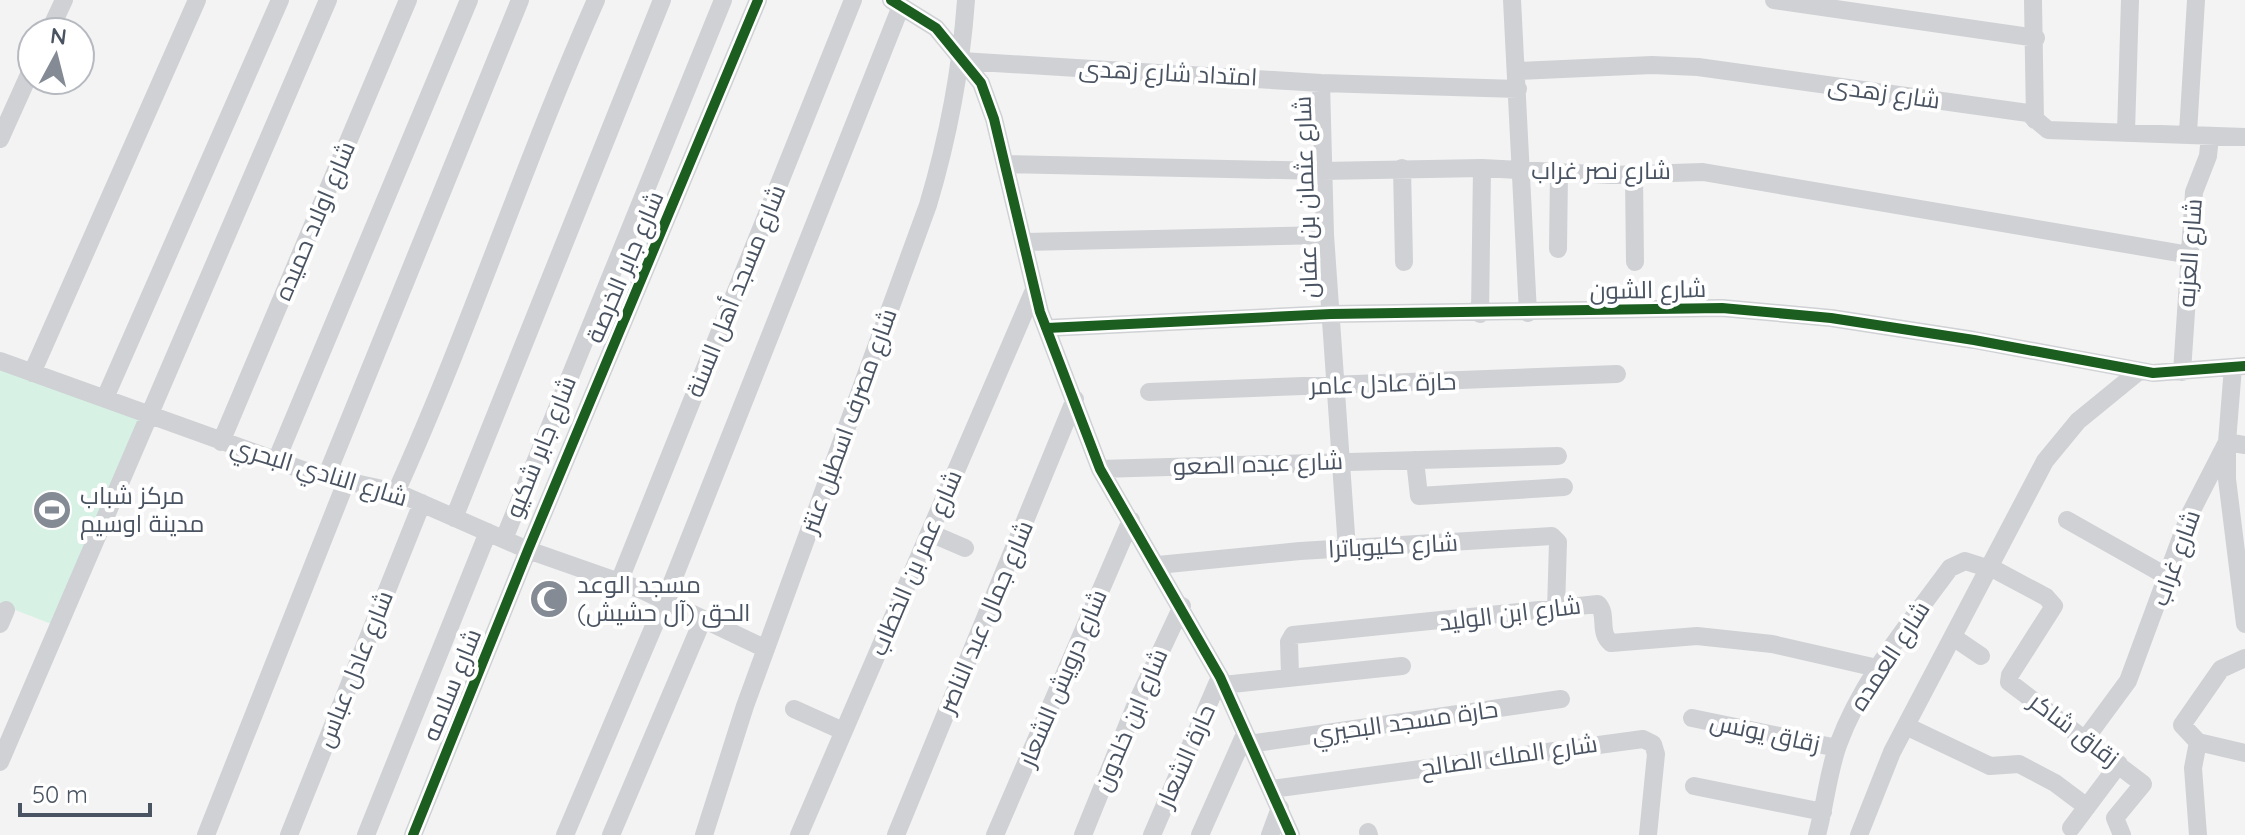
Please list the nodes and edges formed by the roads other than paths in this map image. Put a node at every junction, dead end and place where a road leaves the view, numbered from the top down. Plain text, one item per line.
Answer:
1 (197, 0) edge
2 (280, 0) edge
3 (328, 0) edge
4 (408, 0) edge
5 (469, 0) edge
6 (520, 0) edge
7 (596, 0) edge
8 (662, 0) edge
9 (723, 0) edge
10 (758, 0) edge
11 (853, 0) edge
12 (966, 0) edge
13 (1495, 0) edge
14 (1512, 0) edge
15 (1774, 0) edge
16 (2033, 0) edge
17 (2130, 0) edge
18 (2196, 0) edge
19 (896, 3) edge
20 (2036, 38) junction
21 (962, 61) junction
22 (1518, 80) junction
23 (1321, 83) junction
24 (19, 96) edge
25 (2035, 120) junction
26 (2126, 132) junction
27 (2188, 133) junction
28 (2210, 136) junction
29 (2245, 137) edge
30 (0, 139) edge
31 (1006, 164) junction
32 (1402, 168) junction
33 (1482, 168) junction
34 (1322, 171) junction
35 (1521, 171) junction
36 (1559, 173) junction
37 (1634, 175) junction
38 (1325, 235) junction
39 (1025, 242) junction
40 (1558, 249) dead end
41 (2190, 255) junction
42 (1404, 262) dead end
43 (1635, 262) dead end
44 (1034, 290) junction
45 (1528, 313) junction
46 (1331, 314) junction
47 (1480, 314) junction
48 (1047, 328) junction
49 (0, 361) edge
50 (2239, 367) edge
51 (2138, 372) junction
52 (2182, 372) junction
53 (32, 373) junction
54 (1617, 374) dead end
55 (1338, 386) junction
56 (1149, 392) dead end
57 (105, 398) junction
58 (1075, 399) junction
59 (151, 418) junction
60 (221, 442) junction
61 (2236, 444) edge
62 (1558, 456) dead end
63 (1415, 460) junction
64 (276, 461) junction
65 (1341, 462) junction
66 (1100, 469) junction
67 (326, 477) junction
68 (346, 482) junction
69 (1564, 487) dead end
70 (396, 492) junction
71 (422, 503) junction
72 (454, 518) junction
73 (1131, 520) junction
74 (2067, 520) dead end
75 (930, 533) junction
76 (496, 535) junction
77 (965, 548) dead end
78 (1347, 549) junction
79 (528, 550) junction
80 (1158, 565) junction
81 (1988, 567) junction
82 (2168, 577) junction
83 (619, 582) junction
84 (665, 600) junction
85 (1182, 606) junction
86 (1556, 609) junction
87 (703, 619) junction
88 (2245, 624) edge
89 (1953, 637) junction
90 (766, 649) junction
91 (1981, 656) dead end
92 (2245, 658) edge
93 (1402, 666) dead end
94 (1877, 668) junction
95 (1290, 675) junction
96 (1222, 681) junction
97 (1561, 699) dead end
98 (794, 709) dead end
99 (1692, 718) dead end
100 (1906, 726) junction
101 (843, 731) junction
102 (2086, 738) junction
103 (1247, 739) junction
104 (2198, 742) junction
105 (1837, 748) junction
106 (2245, 753) edge
107 (0, 762) edge
108 (2119, 764) junction
109 (1694, 786) dead end
110 (1272, 789) junction
111 (2087, 807) junction
112 (1280, 808) junction
113 (1823, 812) junction
114 (2071, 828) dead end
115 (206, 835) edge
116 (289, 835) edge
117 (366, 835) edge
118 (413, 835) edge
119 (565, 835) edge
120 (611, 835) edge
121 (704, 835) edge
122 (799, 835) edge
123 (896, 835) edge
124 (995, 835) edge
125 (1083, 835) edge
126 (1152, 835) edge
127 (1200, 835) edge
128 (1270, 835) edge
129 (1291, 835) edge
130 (1648, 835) edge
131 (1817, 835) edge
132 (1859, 835) edge
133 (2122, 835) edge
134 (2198, 835) edge

1 - 53 street
2 - 57 street
3 - 59 street
4 - 60 street, شارع اولاد حميده
5 - 64 street
6 - 67 street
7 - 70 street
8 - 72 street
9 - 76 street, شارع جابر شكيو
10 - 79 street, شارع جابر الخرصة
11 - 83 street, شارع مسجد أهل السنة
12 - 21 street, شارع مصرف اسطبل عنتر
13 - 14 street
14 - 22 street
15 - 20 street
16 - 20 street
17 - 26 street
18 - 27 street
19 - 21 street
19 - 84 street
20 - 25 street
21 - 23 street, امتداد شارع زهدى
21 - 31 street
21 - 90 street, شارع مصرف اسطبل عنتر
22 - 23 street, امتداد شارع زهدى
22 - 25 street, شارع زهدى
22 - 35 street
23 - 34 street, شارع عثمان بن عفان
24 - 30 street
25 - 26 street, شارع زهدى
26 - 27 street, شارع زهدى
27 - 28 street, شارع زهدى
28 - 29 street, شارع زهدى
28 - 41 street, شارع العزبه
31 - 34 street, شارع نصر غراب
31 - 39 street
32 - 33 street, شارع نصر غراب
32 - 34 street, شارع نصر غراب
32 - 42 street
33 - 35 street, شارع نصر غراب
33 - 47 street
34 - 38 street, شارع عثمان بن عفان
35 - 36 street, شارع نصر غراب
35 - 45 street
36 - 37 street, شارع نصر غراب
36 - 40 street
37 - 41 street, شارع نصر غراب
37 - 43 street
38 - 39 street
38 - 46 street, شارع عثمان بن عفان
39 - 44 street
41 - 52 street, شارع العزبه
44 - 48 street
44 - 75 street, شارع عمر بن الخطاب
45 - 47 street, شارع الشون
45 - 51 street, شارع الشون
46 - 47 street, شارع الشون
46 - 48 street, شارع الشون
46 - 55 street, شارع عثمان بن عفان
48 - 58 street
49 - 53 street, شارع النادي البحري
50 - 52 street, شارع الشون
50 - 61 street, شارع غراب
51 - 52 street, شارع الشون
51 - 81 street, شارع العمده
53 - 57 street, شارع النادي البحري
54 - 55 street, حارة عادل عامر
55 - 56 street, حارة عادل عامر
55 - 65 street, شارع عثمان بن عفان
57 - 59 street, شارع النادي البحري
58 - 66 street
58 - 123 street, شارع جمال عبد الناصر
59 - 60 street, شارع النادي البحري
59 - 107 street
60 - 64 street, شارع النادي البحري
61 - 82 street, شارع غراب
61 - 88 street
62 - 63 street, شارع عبده الصعو
63 - 65 street, شارع عبده الصعو
63 - 69 street
64 - 67 street, شارع النادي البحري
65 - 66 street, شارع عبده الصعو
65 - 78 street, شارع عثمان بن عفان
66 - 73 street
67 - 68 street, شارع النادي البحري
68 - 70 street, شارع النادي البحري
68 - 115 street
70 - 71 street, شارع النادي البحري
71 - 72 street, شارع النادي البحري
71 - 116 street, شارع عادل عباس
72 - 76 street, شارع النادي البحري
73 - 80 street
73 - 124 street, شارع درويش الشعار
74 - 82 street
75 - 77 street
75 - 101 street, شارع عمر بن الخطاب
76 - 79 street, شارع النادي البحري
76 - 117 street, شارع جابر شكيو
78 - 80 street, شارع كليوباترا
78 - 86 street, شارع كليوباترا
79 - 83 street, شارع النادي البحري
79 - 118 street, شارع سلامه
80 - 85 street
81 - 89 street, شارع العمده
81 - 94 street, شارع العمده
81 - 102 street, زقاق شاكر
82 - 102 street, شارع غراب
83 - 84 street, شارع النادي البحري
84 - 87 street, شارع النادي البحري
84 - 119 street
85 - 96 street
85 - 125 street, شارع ابن خلدون
86 - 94 street, شارع ابن الوليد
86 - 95 street, شارع ابن الوليد
87 - 90 street, شارع النادي البحري
87 - 120 street
89 - 91 street
89 - 100 street, شارع العمده
90 - 121 street, شارع مصرف اسطبل عنتر
92 - 104 street
93 - 95 street
94 - 105 street, شارع العمده
95 - 96 street
96 - 103 street
96 - 126 street, حارة الشعار
97 - 103 street, حارة مسجد البحيري
98 - 101 street
99 - 105 street, زقاق يونس
100 - 111 street
100 - 132 street, شارع العمده
101 - 122 street, شارع عمر بن الخطاب
102 - 108 street, زقاق شاكر
103 - 110 street
103 - 127 street
104 - 106 street
104 - 134 street
105 - 113 street, شارع العمده
108 - 111 street
108 - 133 street, زقاق شاكر
109 - 113 street
110 - 112 street
110 - 130 street, شارع الملك الصالح
111 - 114 street
112 - 128 street
112 - 129 street
113 - 131 street, شارع العمده

